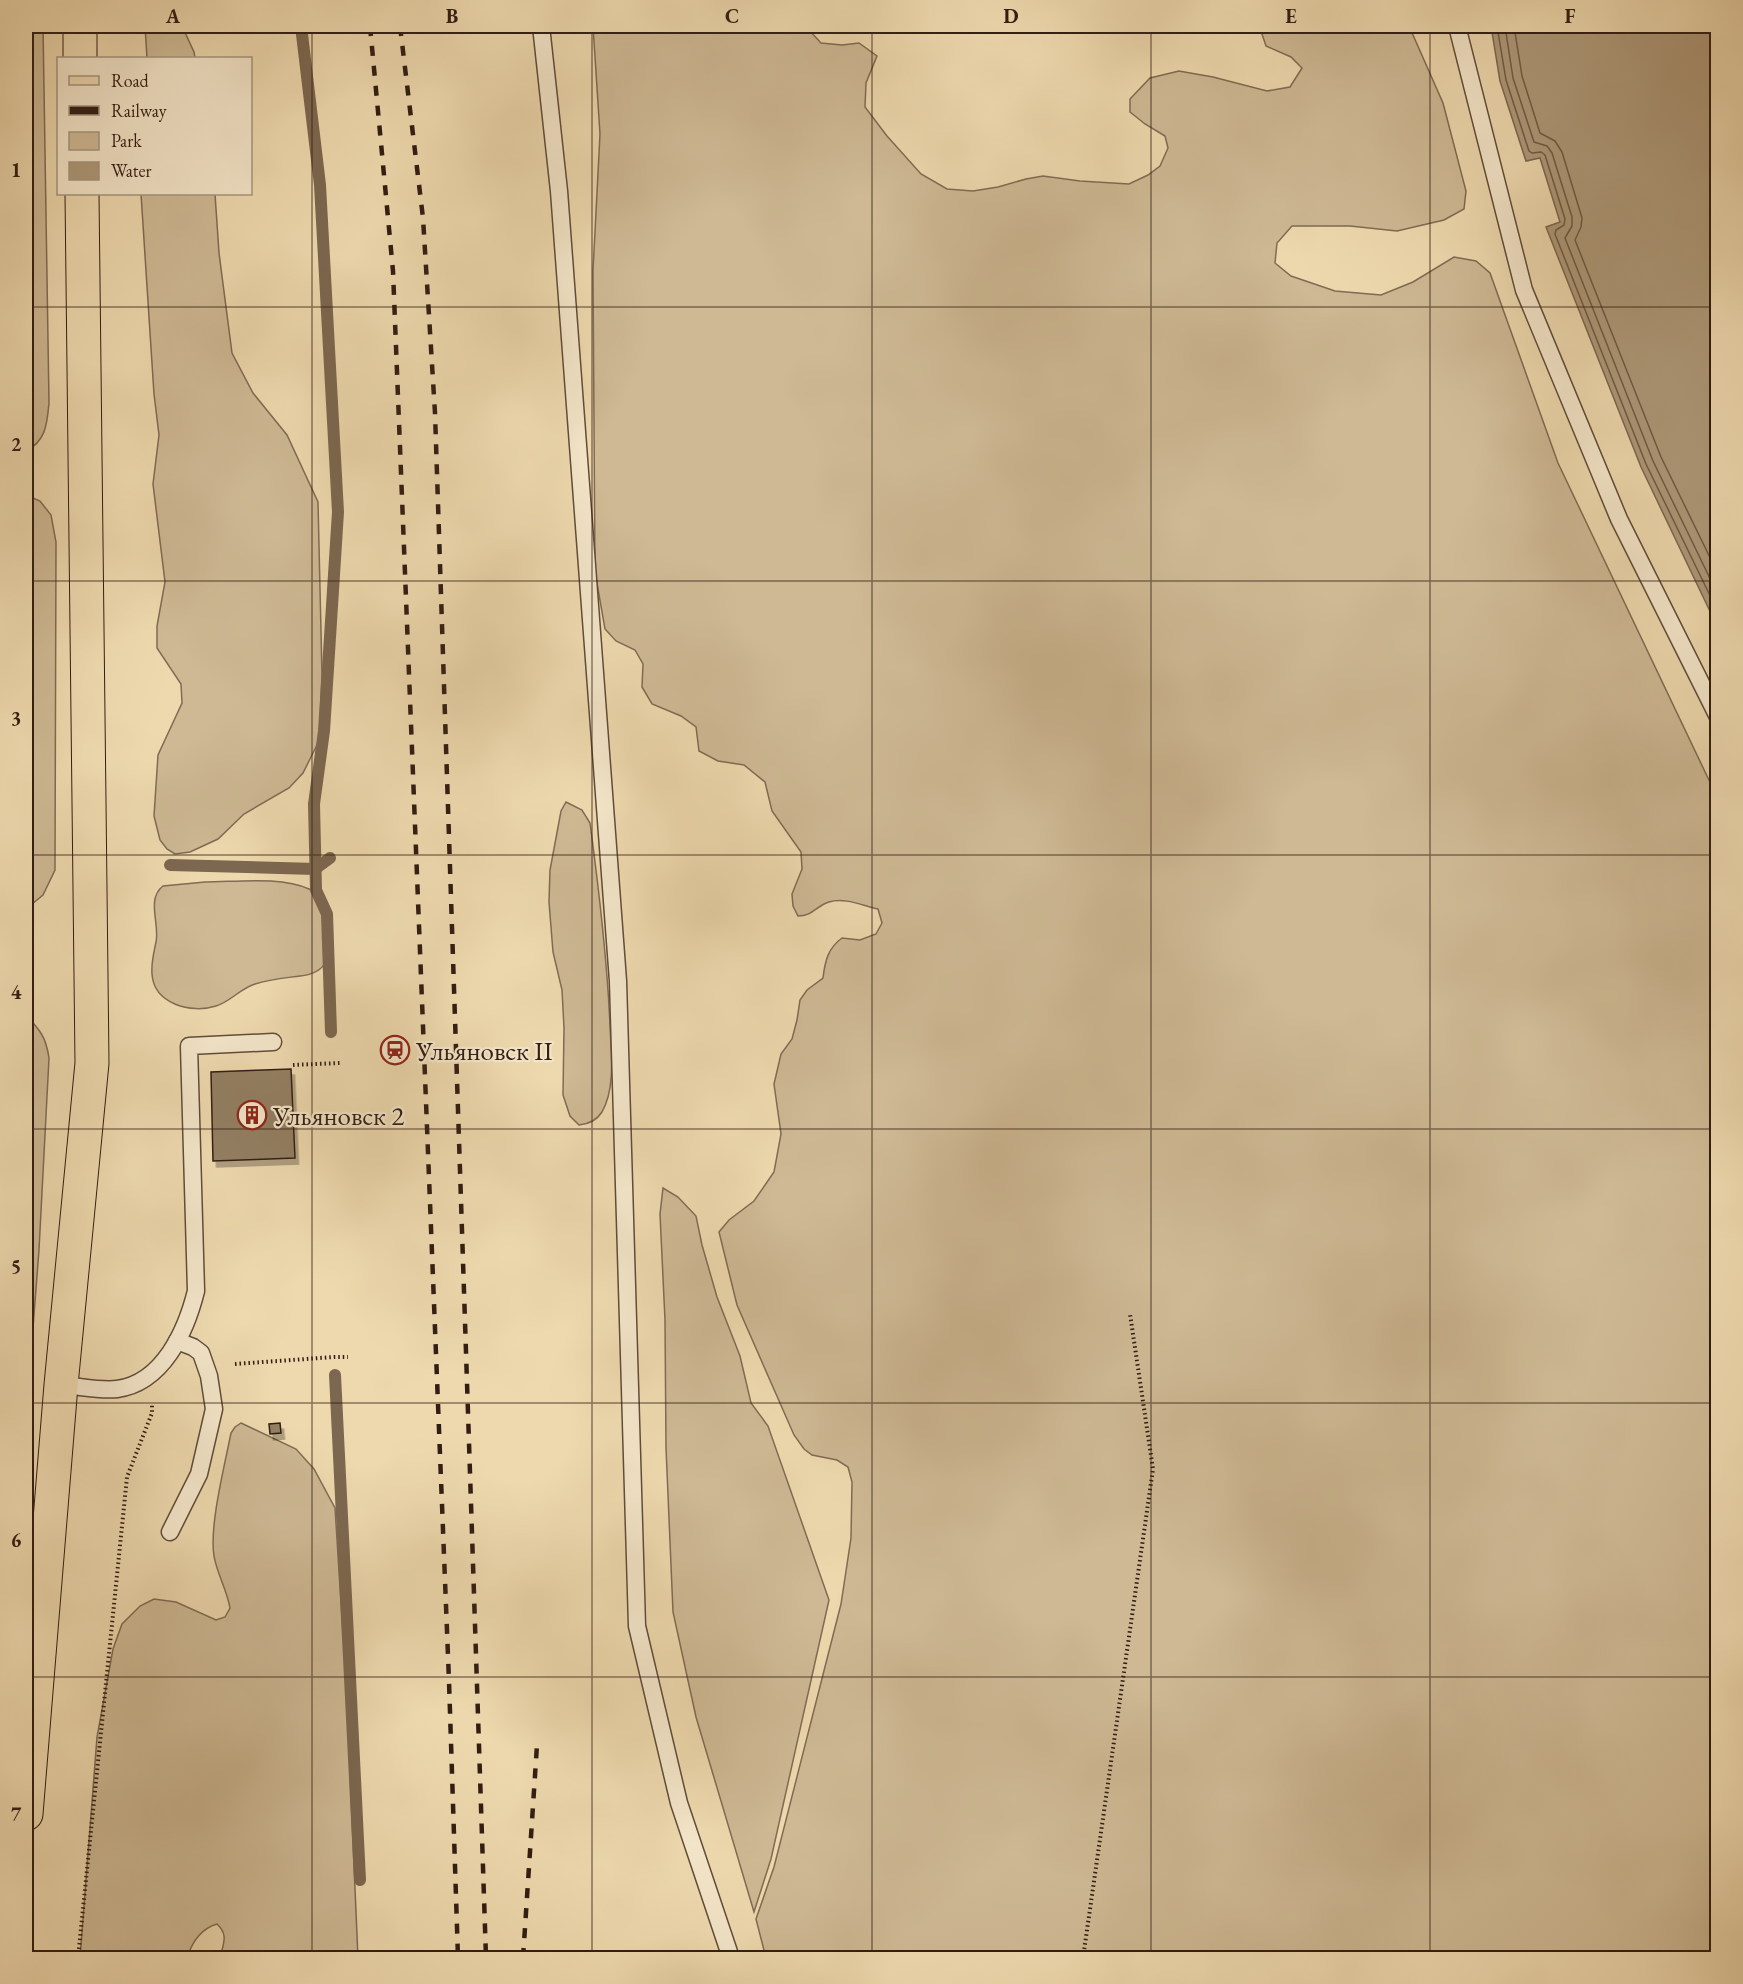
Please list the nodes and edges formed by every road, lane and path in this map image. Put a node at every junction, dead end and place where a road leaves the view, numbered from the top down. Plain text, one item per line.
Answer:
1 (80, 26) edge
2 (541, 26) edge
3 (1457, 26) edge
4 (80, 57) edge
5 (82, 195) edge
6 (1718, 717) edge
7 (273, 1042) dead end
8 (340, 1063) dead end
9 (290, 1065) dead end
10 (1130, 1314) dead end
11 (177, 1341) junction
12 (346, 1357) dead end
13 (250, 1363) dead end
14 (154, 1371) junction
15 (61, 1385) junction
16 (170, 1532) dead end
17 (26, 1814) edge
18 (78, 1959) edge
19 (731, 1959) edge
20 (1083, 1959) edge

1 - 4 main road
2 - 19 lane
3 - 6 lane
5 - 15 main road
7 - 11 lane
8 - 9 path
10 - 20 path
11 - 14 lane
11 - 16 lane
12 - 13 path
14 - 15 lane
14 - 18 path
15 - 17 main road

